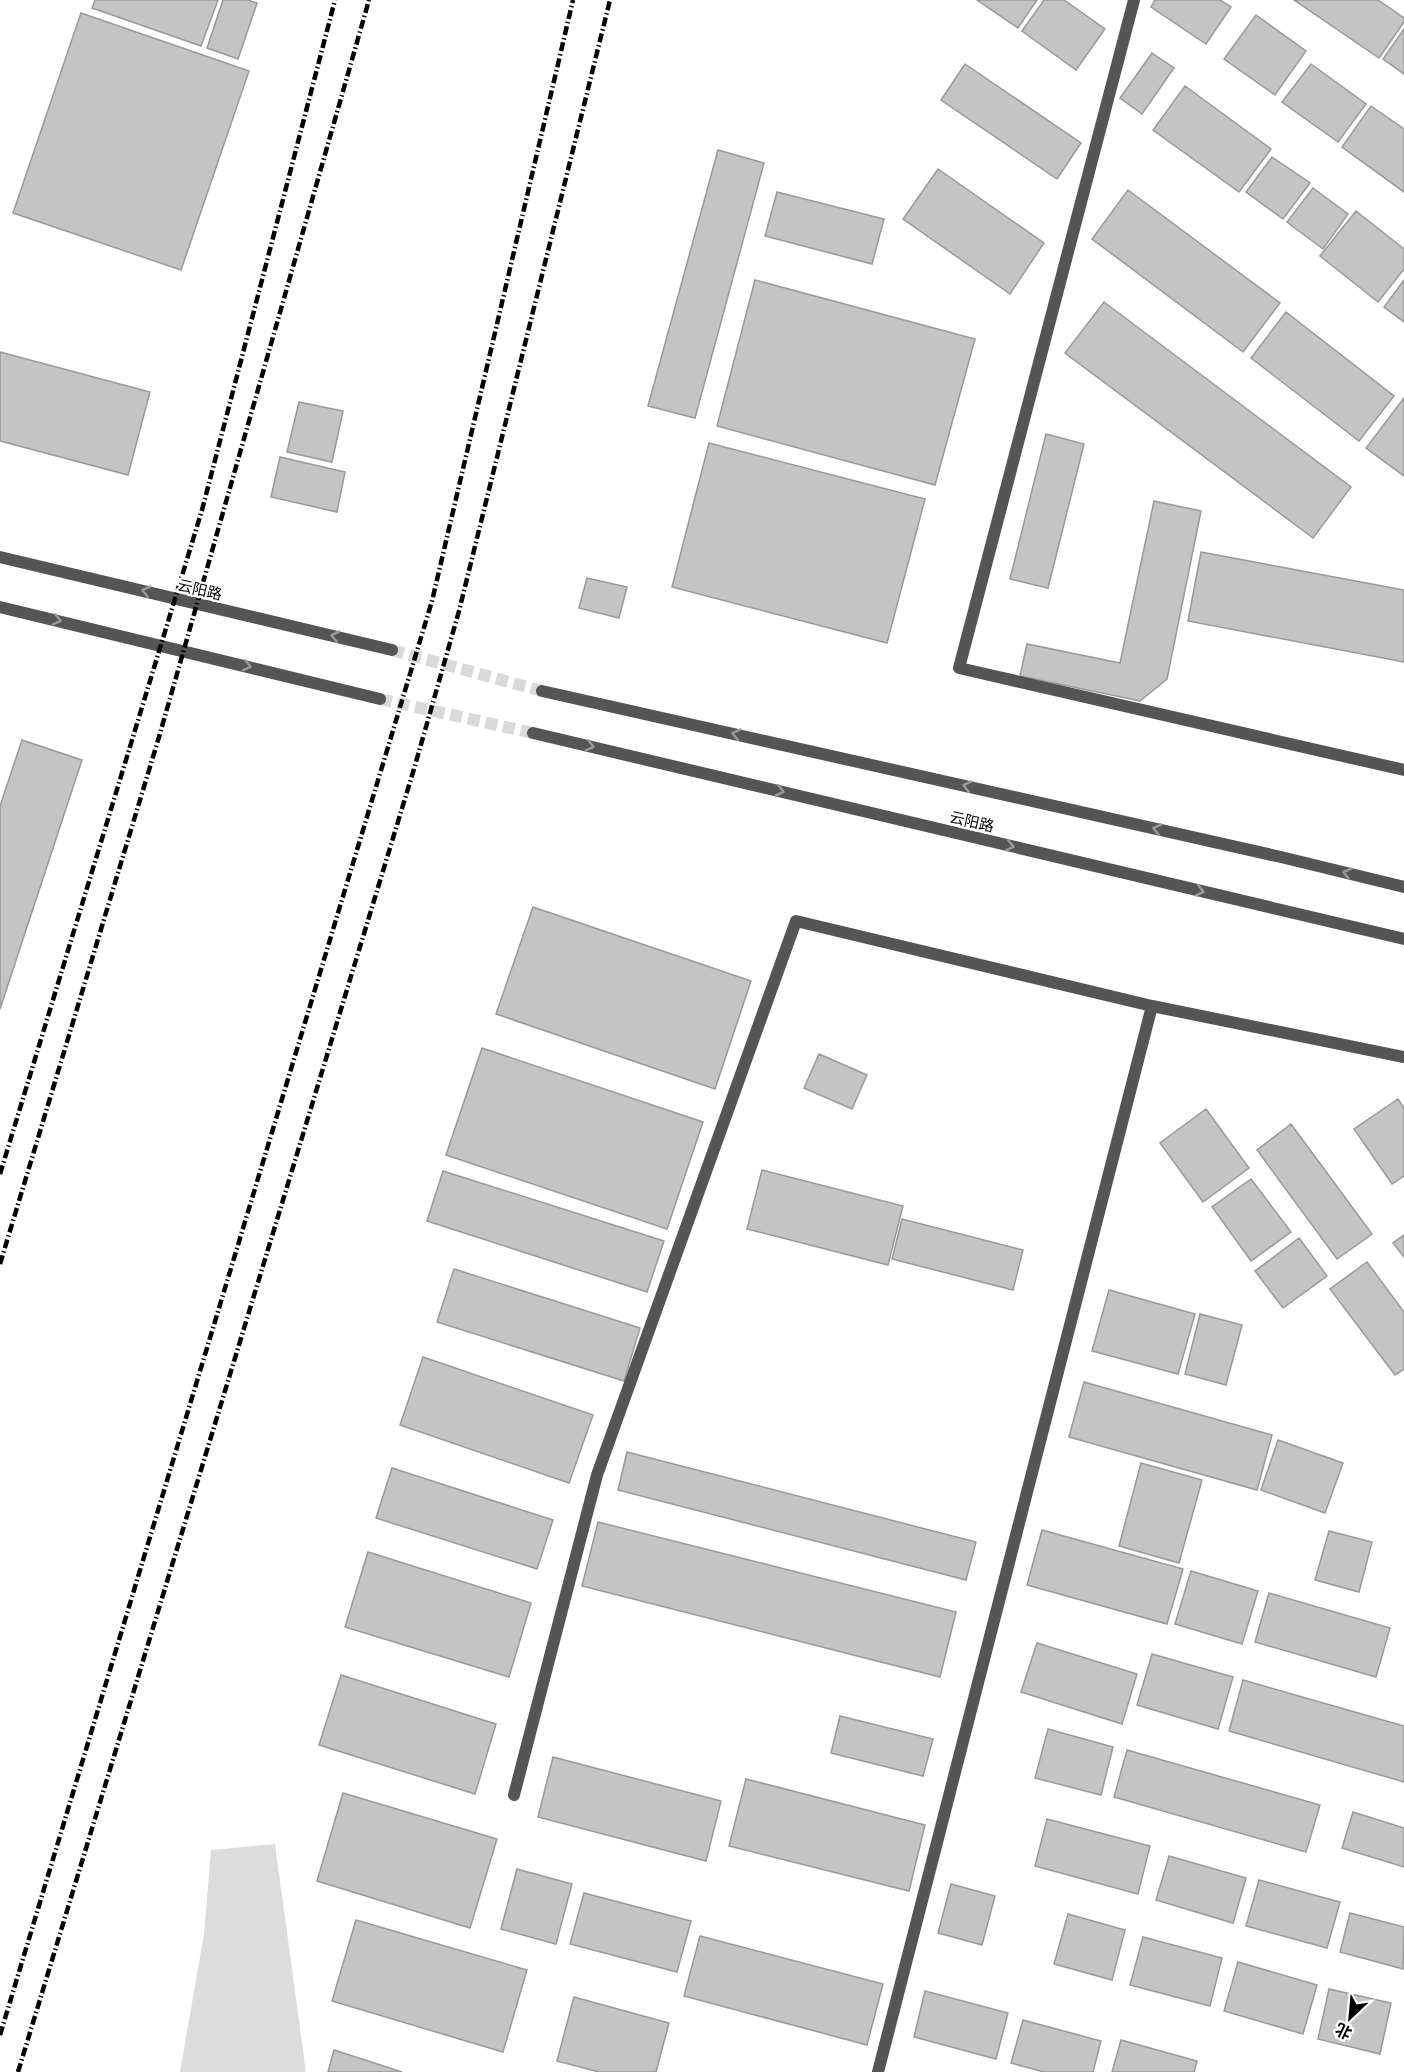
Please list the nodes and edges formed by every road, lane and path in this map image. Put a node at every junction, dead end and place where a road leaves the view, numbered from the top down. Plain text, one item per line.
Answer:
1 (1134, 0) edge
2 (0, 557) edge
3 (0, 607) edge
4 (392, 650) tunnel mouth
5 (542, 691) tunnel mouth
6 (380, 699) tunnel mouth
7 (533, 733) tunnel mouth
8 (1404, 770) edge
9 (1404, 887) edge
10 (1404, 939) edge
11 (1152, 1005) junction
12 (1404, 1057) edge
13 (514, 1795) dead end
14 (878, 2072) edge

1 - 8 street
4 -> 2 street, 云阳路
3 -> 6 street
9 -> 5 street
7 -> 10 street, 云阳路
11 - 12 street
11 - 13 street
11 - 14 street

